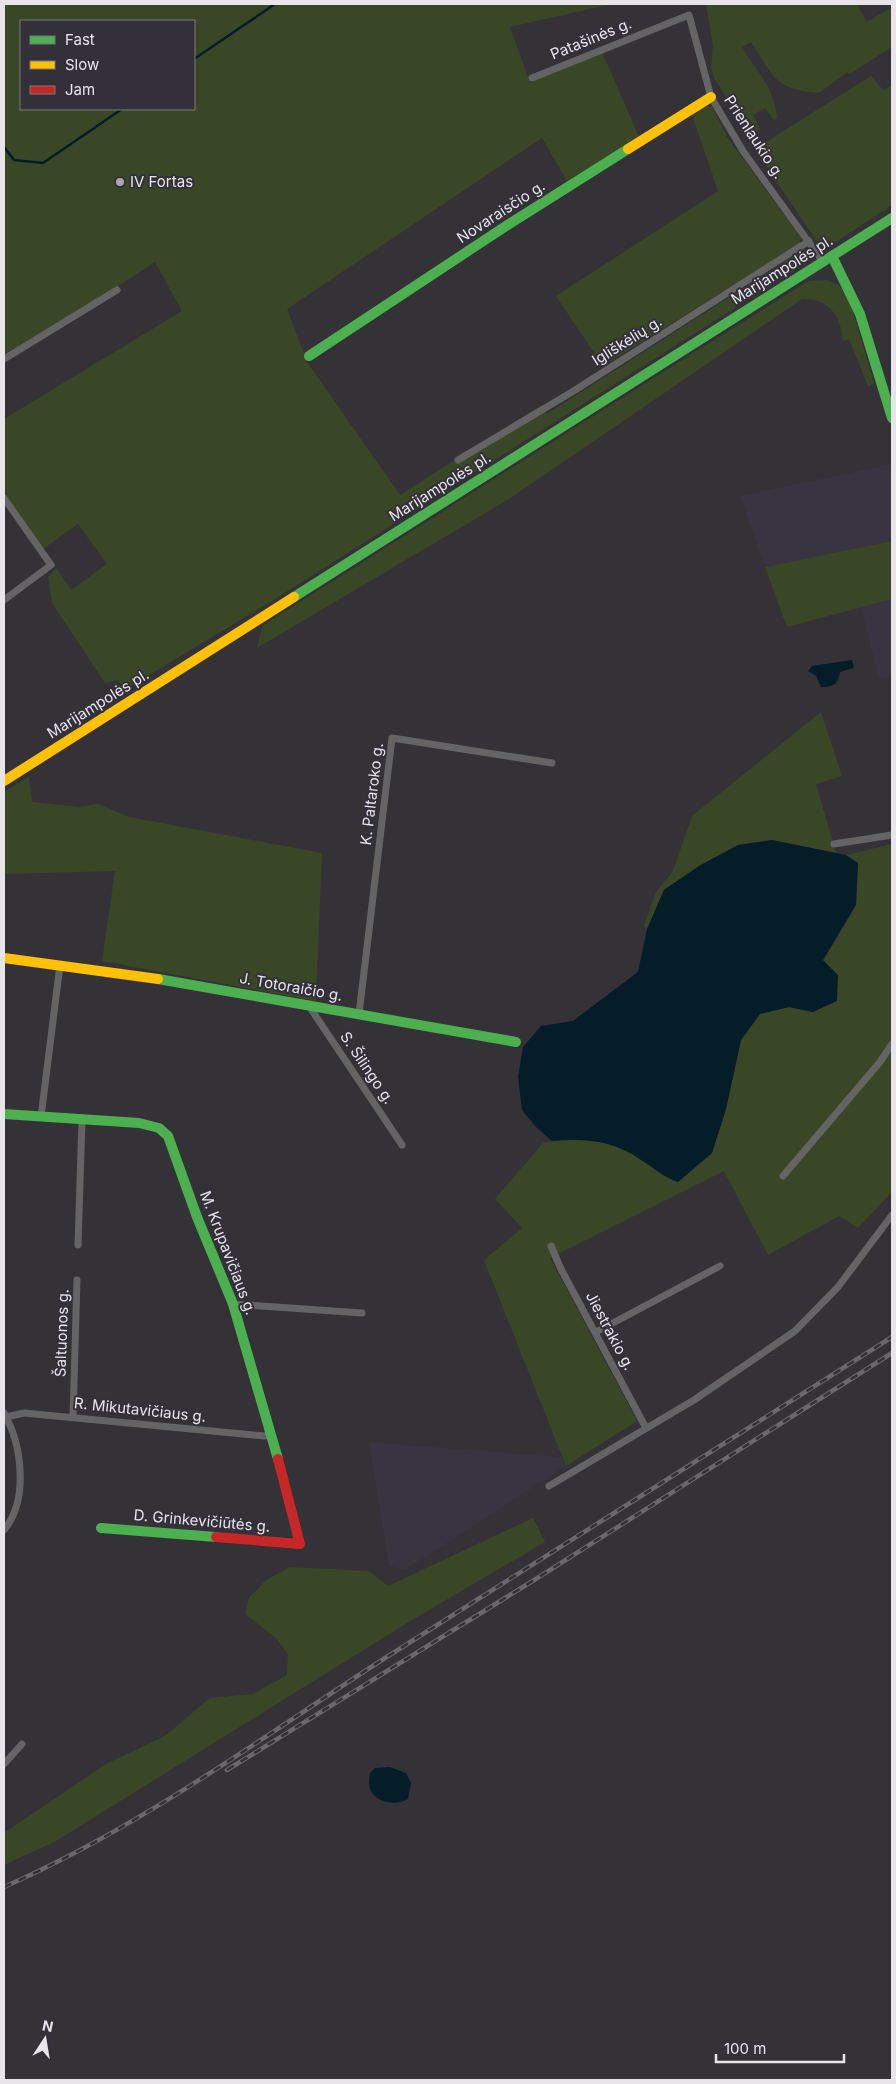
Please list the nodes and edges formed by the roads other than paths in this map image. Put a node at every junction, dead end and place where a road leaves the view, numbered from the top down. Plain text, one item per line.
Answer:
1 (689, 15) joint
2 (532, 78) dead end
3 (712, 97) junction
4 (892, 218) edge
5 (809, 242) junction
6 (827, 259) junction
7 (117, 290) dead end
8 (309, 356) dead end
9 (4, 359) edge
10 (892, 418) edge
11 (458, 460) dead end
12 (4, 498) edge
13 (4, 600) edge
14 (552, 763) dead end
15 (4, 781) edge
16 (892, 835) edge
17 (834, 844) dead end
18 (4, 958) edge
19 (60, 966) junction
20 (308, 1006) junction
21 (359, 1014) junction
22 (516, 1042) dead end
23 (892, 1044) edge
24 (4, 1114) edge
25 (41, 1117) junction
26 (82, 1120) junction
27 (402, 1145) dead end
28 (783, 1176) dead end
29 (892, 1215) edge
30 (78, 1245) dead end
31 (551, 1246) dead end
32 (720, 1266) dead end
33 (77, 1280) dead end
34 (234, 1304) junction
35 (362, 1314) dead end
36 (596, 1332) junction
37 (5, 1415) edge
38 (73, 1417) junction
39 (646, 1428) junction
40 (272, 1435) junction
41 (550, 1486) dead end
42 (101, 1528) dead end
43 (4, 1530) edge
44 (300, 1544) joint
45 (22, 1744) dead end
46 (4, 1764) edge

1 - 2 street, Patašinės g.
1 - 3 street, Prienlaukio g.
3 - 5 street, Prienlaukio g.
3 - 8 street, Novaraisčio g.
4 - 6 street, Marijampolės pl.
5 - 6 street, Prienlaukio g.
5 - 11 street, Igliškėlių g.
6 - 10 street
6 - 15 street, Marijampolės pl.
7 - 9 street
12 - 13 street
14 - 21 street, K. Paltaroko g.
16 - 17 street
18 - 19 street, J. Totoraičio g.
19 - 20 street, J. Totoraičio g.
19 - 25 street
20 - 21 street, J. Totoraičio g.
20 - 27 street, S. Šilingo g.
21 - 22 street, J. Totoraičio g.
23 - 28 street
24 - 25 street, M. Krupavičiaus g.
25 - 26 street, M. Krupavičiaus g.
26 - 30 street
26 - 34 street, M. Krupavičiaus g.
29 - 39 street
31 - 36 street, Jiestrakio g.
32 - 36 street
33 - 38 street, Šaltuonos g.
34 - 35 street
34 - 40 street, M. Krupavičiaus g.
36 - 39 street, Jiestrakio g.
37 - 38 street, R. Mikutavičiaus g.
37 - 43 street
38 - 40 street, R. Mikutavičiaus g.
39 - 41 street
40 - 44 street, M. Krupavičiaus g.
42 - 44 street, D. Grinkevičiūtės g.
45 - 46 street

